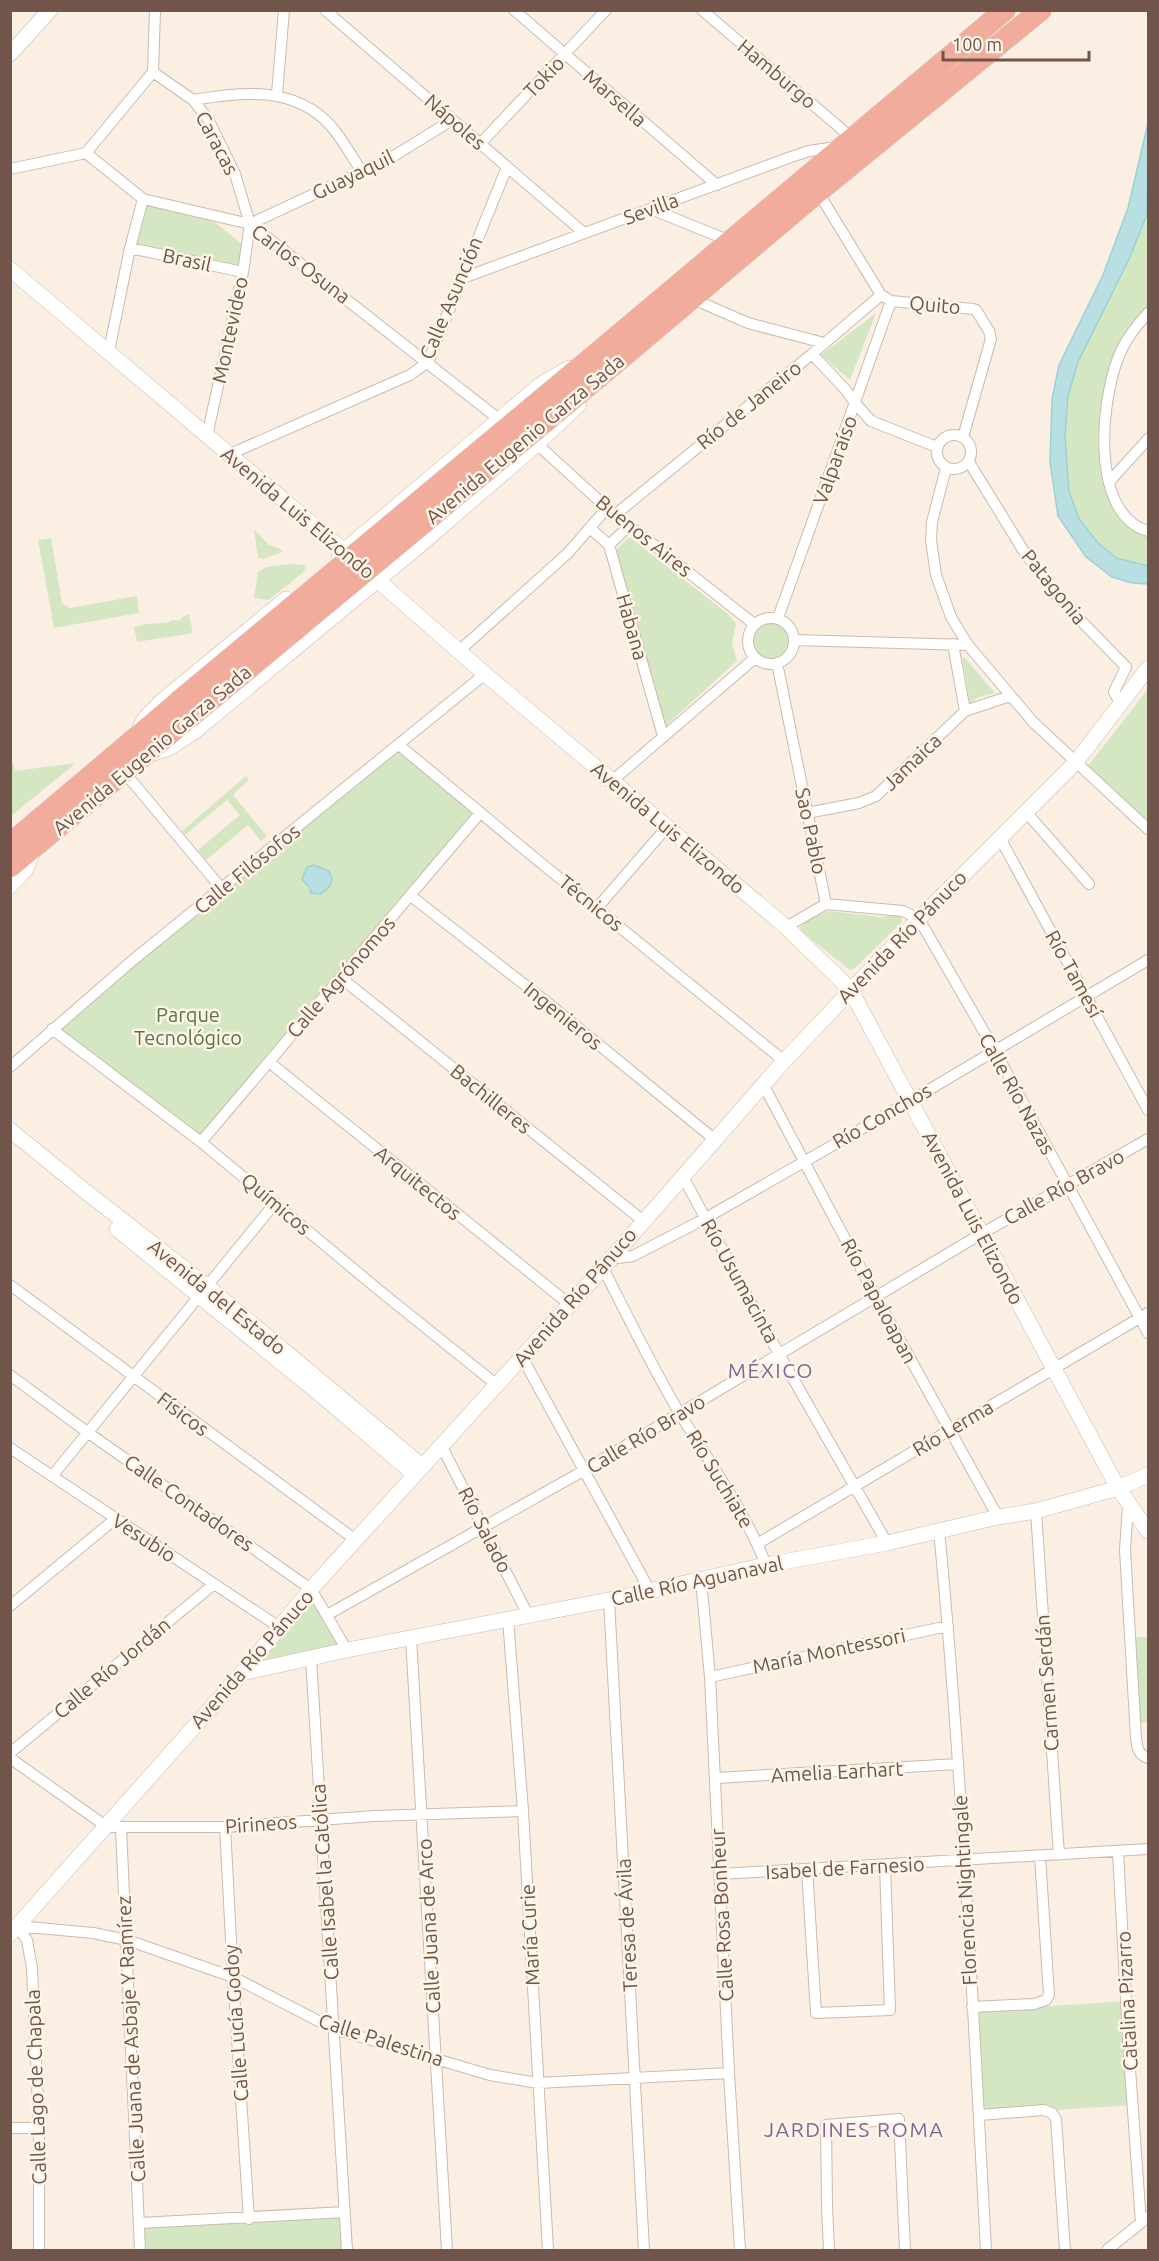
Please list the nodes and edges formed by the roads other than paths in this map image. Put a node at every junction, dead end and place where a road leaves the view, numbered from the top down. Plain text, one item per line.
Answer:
1 (50, 10) edge
2 (154, 10) edge
3 (284, 10) edge
4 (514, 10) edge
5 (606, 10) edge
6 (702, 10) edge
7 (1005, 10) edge
8 (1041, 10) edge
9 (334, 13) edge
10 (10, 54) edge
11 (566, 54) junction
12 (153, 72) junction
13 (277, 94) junction
14 (193, 100) junction
15 (452, 120) junction
16 (847, 142) junction
17 (480, 144) junction
18 (86, 153) junction
19 (507, 167) junction
20 (10, 169) edge
21 (362, 172) junction
22 (717, 185) junction
23 (818, 192) junction
24 (143, 199) junction
25 (651, 208) junction
26 (250, 224) junction
27 (584, 233) junction
28 (730, 241) junction
29 (130, 248) junction
30 (10, 269) edge
31 (243, 272) junction
32 (463, 278) junction
33 (886, 298) junction
34 (693, 299) junction
35 (1149, 314) edge
36 (824, 343) junction
37 (109, 351) junction
38 (812, 354) junction
39 (428, 362) junction
40 (596, 367) junction
41 (856, 404) junction
42 (500, 420) junction
43 (207, 436) junction
44 (963, 437) junction
45 (1149, 439) edge
46 (537, 444) junction
47 (937, 447) junction
48 (230, 454) junction
49 (969, 462) junction
50 (946, 468) junction
51 (1110, 481) junction
52 (611, 511) junction
53 (388, 513) junction
54 (630, 525) junction
55 (591, 529) junction
56 (1149, 531) edge
57 (420, 545) junction
58 (609, 545) junction
59 (344, 550) junction
60 (377, 580) junction
61 (309, 581) junction
62 (338, 613) junction
63 (778, 618) junction
64 (754, 624) junction
65 (794, 640) junction
66 (953, 644) junction
67 (968, 645) junction
68 (459, 651) junction
69 (754, 658) junction
70 (777, 663) junction
71 (1149, 668) edge
72 (485, 674) junction
73 (1010, 696) junction
74 (1121, 705) junction
75 (965, 711) junction
76 (663, 736) junction
77 (399, 745) junction
78 (141, 747) junction
79 (1076, 762) junction
80 (125, 773) junction
81 (612, 781) junction
82 (1026, 812) junction
83 (480, 813) junction
84 (807, 813) junction
85 (667, 827) junction
86 (1149, 829) edge
87 (1000, 838) junction
88 (20, 840) edge
89 (10, 867) edge
90 (1089, 884) dead end
91 (10, 886) edge
92 (222, 889) junction
93 (411, 896) junction
94 (826, 904) junction
95 (597, 908) junction
96 (919, 919) junction
97 (786, 927) junction
98 (1149, 960) edge
99 (340, 977) junction
100 (850, 989) junction
101 (1086, 995) junction
102 (52, 1029) junction
103 (994, 1049) junction
104 (784, 1061) junction
105 (269, 1062) junction
106 (10, 1067) edge
107 (763, 1084) junction
108 (910, 1101) junction
109 (1149, 1110) edge
110 (10, 1130) edge
111 (714, 1139) junction
112 (1149, 1139) edge
113 (10, 1142) edge
114 (201, 1142) junction
115 (805, 1162) junction
116 (682, 1175) junction
117 (1067, 1185) junction
118 (275, 1203) junction
119 (706, 1218) junction
120 (642, 1220) junction
121 (981, 1234) junction
122 (606, 1264) junction
123 (10, 1285) edge
124 (204, 1292) junction
125 (876, 1297) junction
126 (569, 1304) junction
127 (1145, 1316) edge
128 (1149, 1333) edge
129 (779, 1354) junction
130 (522, 1357) junction
131 (1054, 1369) junction
132 (10, 1375) edge
133 (133, 1376) junction
134 (497, 1385) junction
135 (680, 1412) junction
136 (950, 1430) junction
137 (87, 1432) junction
138 (441, 1445) junction
139 (15, 1452) edge
140 (10, 1463) edge
141 (418, 1470) junction
142 (584, 1471) junction
143 (53, 1475) junction
144 (1149, 1475) edge
145 (855, 1488) junction
146 (1118, 1488) junction
147 (1128, 1505) junction
148 (1036, 1511) junction
149 (998, 1517) junction
150 (115, 1519) junction
151 (484, 1527) junction
152 (939, 1530) junction
153 (1149, 1531) edge
154 (357, 1541) junction
155 (887, 1543) junction
156 (758, 1544) junction
157 (766, 1565) junction
158 (700, 1579) junction
159 (214, 1584) junction
160 (311, 1589) junction
161 (650, 1591) junction
162 (609, 1600) junction
163 (10, 1606) edge
164 (327, 1615) junction
165 (528, 1615) junction
166 (508, 1619) junction
167 (948, 1626) junction
168 (279, 1627) junction
169 (411, 1638) junction
170 (347, 1650) junction
171 (311, 1657) junction
172 (242, 1673) junction
173 (710, 1677) junction
174 (10, 1753) edge
175 (10, 1758) edge
176 (1149, 1758) edge
177 (958, 1764) junction
178 (716, 1778) junction
179 (523, 1811) junction
180 (423, 1815) junction
181 (321, 1819) junction
182 (114, 1827) junction
183 (225, 1827) junction
184 (1149, 1849) edge
185 (1118, 1852) junction
186 (1059, 1855) junction
187 (1040, 1856) junction
188 (964, 1862) junction
189 (885, 1866) junction
190 (807, 1869) junction
191 (720, 1874) junction
192 (13, 1929) edge
193 (127, 1940) junction
194 (232, 1977) junction
195 (972, 2007) junction
196 (334, 2029) junction
197 (436, 2059) junction
198 (729, 2073) junction
199 (635, 2078) junction
200 (538, 2084) junction
201 (979, 2115) junction
202 (10, 2128) edge
203 (39, 2128) junction
204 (345, 2212) junction
205 (249, 2219) junction
206 (1145, 2220) edge
207 (140, 2223) junction
208 (39, 2250) edge
209 (140, 2250) edge
210 (347, 2250) edge
211 (447, 2250) edge
212 (548, 2250) edge
213 (644, 2250) edge
214 (740, 2250) edge
215 (829, 2250) edge
216 (905, 2250) edge
217 (986, 2250) edge
218 (1065, 2250) edge
219 (1107, 2250) edge

1 - 10 street
2 - 12 street
3 - 13 street
4 - 11 street, Marsella
5 - 11 street, Tokio
6 - 16 street, Hamburgo
7 - 16 highway, Avenida Eugenio Garza Sada
8 - 23 highway, Avenida Eugenio Garza Sada
9 - 15 street, Nápoles
11 - 17 street, Tokio
11 - 22 street, Marsella
12 - 14 street, Caracas
12 - 18 street
13 - 14 street
13 - 21 street
14 - 26 street, Caracas
15 - 17 street, Nápoles
15 - 21 street, Guayaquil
16 - 22 street, Sevilla
16 - 28 highway, Avenida Eugenio Garza Sada
17 - 19 street, Nápoles
18 - 20 street
18 - 24 street, Carlos Osuna
19 - 27 street, Nápoles
19 - 32 street, Calle Asunción
21 - 26 street, Guayaquil
22 - 25 street, Sevilla
23 - 33 street, Quito
23 - 34 highway, Avenida Eugenio Garza Sada
24 - 26 street, Carlos Osuna
24 - 29 street
25 - 27 street, Sevilla
25 - 28 street
26 - 31 street, Montevideo
26 - 39 street, Carlos Osuna
27 - 32 street, Sevilla
28 - 40 highway, Avenida Eugenio Garza Sada
29 - 31 street, Brasil
29 - 37 street
30 - 37 street, Avenida Luis Elizondo
31 - 43 street, Montevideo
32 - 39 street, Calle Asunción
33 - 36 street, Río de Janeiro
33 - 41 street, Valparaíso
33 - 44 street, Quito
34 - 36 street
34 - 40 highway, Avenida Eugenio Garza Sada
35 - 51 street
36 - 38 street, Río de Janeiro
37 - 43 street, Avenida Luis Elizondo
38 - 41 street
38 - 52 street, Río de Janeiro
39 - 42 street, Carlos Osuna
39 - 48 street, Calle Asunción
40 - 42 street
40 - 46 street
40 - 78 highway, Avenida Eugenio Garza Sada, bridge
41 - 47 street
41 - 63 street, Valparaíso
42 - 53 street
43 - 48 street, Avenida Luis Elizondo
44 - 47 street
44 - 49 street
45 - 51 street
46 - 52 street, Buenos Aires
46 - 57 street
47 - 50 street
48 - 59 street, Avenida Luis Elizondo
49 - 50 street
49 - 74 street, Patagonia
50 - 67 street
51 - 56 street
52 - 54 street, Buenos Aires
52 - 55 street, Río de Janeiro
53 - 57 street
53 - 59 street
54 - 58 street
54 - 64 street, Buenos Aires
55 - 58 street
55 - 68 street, Río de Janeiro
57 - 60 street
58 - 76 street, Habana
59 - 60 street, Avenida Luis Elizondo
59 - 61 street
60 - 62 street
60 - 68 street, Avenida Luis Elizondo
61 - 62 street
61 - 78 street
62 - 78 street
63 - 64 street
63 - 65 street
64 - 69 street
65 - 66 street
65 - 70 street
66 - 67 street
66 - 75 street
67 - 73 street
68 - 72 street, Avenida Luis Elizondo
69 - 70 street
69 - 76 street
70 - 84 street, Sao Pablo
71 - 74 street, Avenida Río Pánuco
72 - 77 street, Calle Filósofos
72 - 81 street, Avenida Luis Elizondo
73 - 75 street, Jamaica
73 - 79 street
74 - 79 street, Avenida Río Pánuco
75 - 84 street, Jamaica
76 - 81 street
77 - 83 street, Técnicos
77 - 92 street, Calle Filósofos
78 - 80 highway, Avenida Eugenio Garza Sada
78 - 88 highway, Avenida Eugenio Garza Sada
79 - 82 street, Avenida Río Pánuco
79 - 86 street
80 - 88 highway, Avenida Eugenio Garza Sada
80 - 92 street
81 - 85 street, Avenida Luis Elizondo
82 - 87 street, Avenida Río Pánuco
82 - 90 street
83 - 93 street, Calle Agrónomos
83 - 95 street, Técnicos
84 - 94 street, Sao Pablo
85 - 95 street
85 - 97 street, Avenida Luis Elizondo
87 - 96 street, Avenida Río Pánuco
87 - 101 street, Río Tamesí
88 - 89 highway, Avenida Eugenio Garza Sada
88 - 91 street
92 - 102 street, Calle Filósofos
93 - 99 street, Calle Agrónomos
93 - 111 street, Ingenieros
94 - 96 street
94 - 97 street
95 - 104 street, Técnicos
96 - 100 street, Avenida Río Pánuco
96 - 103 street, Calle Río Nazas
97 - 100 street, Avenida Luis Elizondo
98 - 101 street, Río Conchos
99 - 105 street, Calle Agrónomos
99 - 120 street, Bachilleres
100 - 104 street, Avenida Río Pánuco
100 - 108 street, Avenida Luis Elizondo
101 - 103 street, Río Conchos
101 - 109 street, Río Tamesí
102 - 106 street, Calle Filósofos
102 - 114 street, Químicos
103 - 108 street, Río Conchos
103 - 117 street, Calle Río Nazas
104 - 107 street, Avenida Río Pánuco
105 - 114 street, Calle Agrónomos
105 - 126 street, Arquitectos
107 - 111 street, Avenida Río Pánuco
107 - 115 street, Río Papaloapan
108 - 115 street, Río Conchos
108 - 121 street, Avenida Luis Elizondo
110 - 124 street, Avenida del Estado
111 - 116 street, Avenida Río Pánuco
112 - 117 street, Calle Río Bravo
113 - 124 street, Avenida del Estado
114 - 118 street, Químicos
115 - 119 street, Río Conchos
115 - 125 street, Río Papaloapan
116 - 119 street, Río Usumacinta
116 - 120 street, Avenida Río Pánuco
117 - 121 street, Calle Río Bravo
117 - 127 street, Calle Río Nazas
118 - 124 street
118 - 134 street, Químicos
119 - 122 street, Río Conchos
119 - 129 street, Río Usumacinta
120 - 122 street, Avenida Río Pánuco
121 - 125 street, Calle Río Bravo
121 - 131 street, Avenida Luis Elizondo
122 - 126 street, Avenida Río Pánuco
122 - 135 street, Río Suchiate
123 - 133 street, Físicos
124 - 133 street
124 - 141 street, Avenida del Estado
125 - 129 street, Calle Río Bravo
125 - 136 street, Río Papaloapan
126 - 130 street, Avenida Río Pánuco
127 - 128 street, Calle Río Nazas
127 - 131 street, Río Lerma
129 - 135 street, Calle Río Bravo
129 - 145 street, Río Usumacinta
130 - 134 street, Avenida Río Pánuco
130 - 142 street
131 - 136 street, Río Lerma
131 - 146 street, Avenida Luis Elizondo
132 - 137 street, Calle Contadores
133 - 137 street
133 - 154 street, Físicos
134 - 138 street, Avenida Río Pánuco
135 - 142 street, Calle Río Bravo
135 - 156 street, Río Suchiate
136 - 145 street, Río Lerma
136 - 149 street, Río Papaloapan
137 - 143 street
137 - 160 street, Calle Contadores
138 - 141 street, Avenida Río Pánuco
138 - 151 street, Río Salado
139 - 140 street
139 - 143 street, Vesubio
141 - 154 street, Avenida Río Pánuco
142 - 151 street, Calle Río Bravo
142 - 161 street
143 - 150 street, Vesubio
144 - 146 street, Calle Río Aguanaval
145 - 155 street, Río Usumacinta
145 - 156 street, Río Lerma
146 - 147 street, Avenida Luis Elizondo
146 - 148 street, Calle Río Aguanaval
147 - 153 street, Avenida Luis Elizondo
147 - 176 street
148 - 149 street, Calle Río Aguanaval
148 - 186 street, Carmen Serdán
149 - 152 street, Calle Río Aguanaval
150 - 159 street, Vesubio
150 - 163 street
151 - 164 street, Calle Río Bravo
151 - 165 street, Río Salado
152 - 155 street, Calle Río Aguanaval
152 - 167 street, Florencia Nightingale
154 - 160 street, Avenida Río Pánuco
155 - 157 street, Calle Río Aguanaval
156 - 157 street, Río Suchiate
157 - 158 street, Calle Río Aguanaval
158 - 161 street, Calle Río Aguanaval
158 - 173 street, Calle Rosa Bonheur
159 - 168 street, Vesubio
159 - 174 street, Calle Río Jordán
160 - 164 street, Calle Contadores
160 - 168 street, Avenida Río Pánuco
161 - 162 street, Calle Río Aguanaval
162 - 165 street, Calle Río Aguanaval
162 - 199 street, Teresa de Ávila
164 - 170 street, Calle Contadores
165 - 166 street, Calle Río Aguanaval
166 - 169 street, Calle Río Aguanaval
166 - 179 street, María Curie
167 - 173 street, María Montessori
167 - 177 street, Florencia Nightingale
168 - 172 street, Avenida Río Pánuco
169 - 170 street, Calle Río Aguanaval
169 - 180 street, Calle Juana de Arco
170 - 171 street, Calle Río Aguanaval
171 - 172 street, Calle Río Aguanaval
171 - 181 street, Calle Isabel la Católica
172 - 182 street, Avenida Río Pánuco
173 - 178 street, Calle Rosa Bonheur
175 - 182 street
177 - 178 street, Amelia Earhart
177 - 188 street, Florencia Nightingale
178 - 191 street, Calle Rosa Bonheur
179 - 180 street, Pirineos
179 - 200 street, María Curie
180 - 181 street, Pirineos
180 - 197 street, Calle Juana de Arco
181 - 183 street, Pirineos
181 - 196 street, Calle Isabel la Católica
182 - 183 street, Pirineos
182 - 192 street, Avenida Río Pánuco
182 - 193 street, Calle Juana de Asbaje Y Ramírez
183 - 194 street, Calle Lucía Godoy
184 - 185 street, Isabel de Farnesio
185 - 186 street, Isabel de Farnesio
185 - 206 street, Catalina Pizarro
186 - 187 street, Isabel de Farnesio
187 - 188 street, Isabel de Farnesio
187 - 195 street
188 - 189 street, Isabel de Farnesio
188 - 195 street, Florencia Nightingale
189 - 190 street, Isabel de Farnesio
189 - 190 street
190 - 191 street, Isabel de Farnesio
191 - 198 street, Calle Rosa Bonheur
192 - 193 street, Calle Palestina
192 - 203 street, Calle Lago de Chapala
193 - 194 street, Calle Palestina
193 - 207 street, Calle Juana de Asbaje Y Ramírez
194 - 196 street, Calle Palestina
194 - 205 street, Calle Lucía Godoy
195 - 201 street, Florencia Nightingale
196 - 197 street, Calle Palestina
196 - 204 street, Calle Isabel la Católica
197 - 200 street, Calle Palestina
197 - 211 street, Calle Juana de Arco
198 - 199 street, Calle Palestina
198 - 214 street, Calle Rosa Bonheur
199 - 200 street, Calle Palestina
199 - 213 street, Teresa de Ávila
200 - 212 street, María Curie
201 - 217 street, Florencia Nightingale
201 - 218 street
202 - 203 street
203 - 208 street, Calle Lago de Chapala
204 - 205 street
204 - 210 street, Calle Isabel la Católica
205 - 207 street
206 - 219 street
207 - 209 street, Calle Juana de Asbaje Y Ramírez
215 - 216 street

